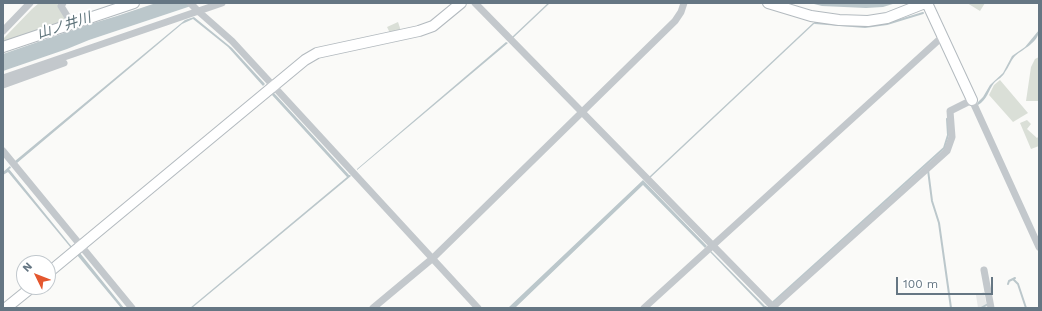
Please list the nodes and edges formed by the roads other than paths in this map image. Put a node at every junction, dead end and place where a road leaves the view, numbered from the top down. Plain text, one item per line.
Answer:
1 (30, 3) edge
2 (63, 3) edge
3 (134, 3) edge
4 (222, 3) edge
5 (460, 3) edge
6 (475, 3) edge
7 (684, 3) edge
8 (768, 3) edge
9 (926, 3) edge
10 (194, 7) edge
11 (72, 24) junction
12 (3, 31) edge
13 (942, 37) junction
14 (3, 47) edge
15 (64, 63) dead end
16 (3, 78) edge
17 (3, 85) edge
18 (274, 86) junction
19 (972, 100) junction
20 (582, 113) junction
21 (3, 151) edge
22 (81, 246) junction
23 (712, 246) junction
24 (1039, 247) edge
25 (433, 258) junction
26 (56, 267) edge
27 (984, 270) dead end
28 (22, 295) edge
29 (6, 308) edge
30 (132, 308) edge
31 (373, 308) edge
32 (478, 308) edge
33 (644, 308) edge
34 (773, 308) edge
35 (991, 308) edge

1 - 12 street
2 - 11 street
3 - 11 street
4 - 10 street
5 - 18 street
6 - 20 street
7 - 20 street
8 - 9 street
9 - 13 street
10 - 16 street
10 - 18 street
11 - 14 street
13 - 19 street
13 - 23 street
15 - 17 street
18 - 22 street
18 - 25 street
19 - 24 street
19 - 34 street
20 - 23 street
20 - 25 street
21 - 22 street
22 - 26 street
22 - 30 street
23 - 33 street
23 - 34 street
25 - 31 street
25 - 32 street
27 - 35 street
28 - 29 street

